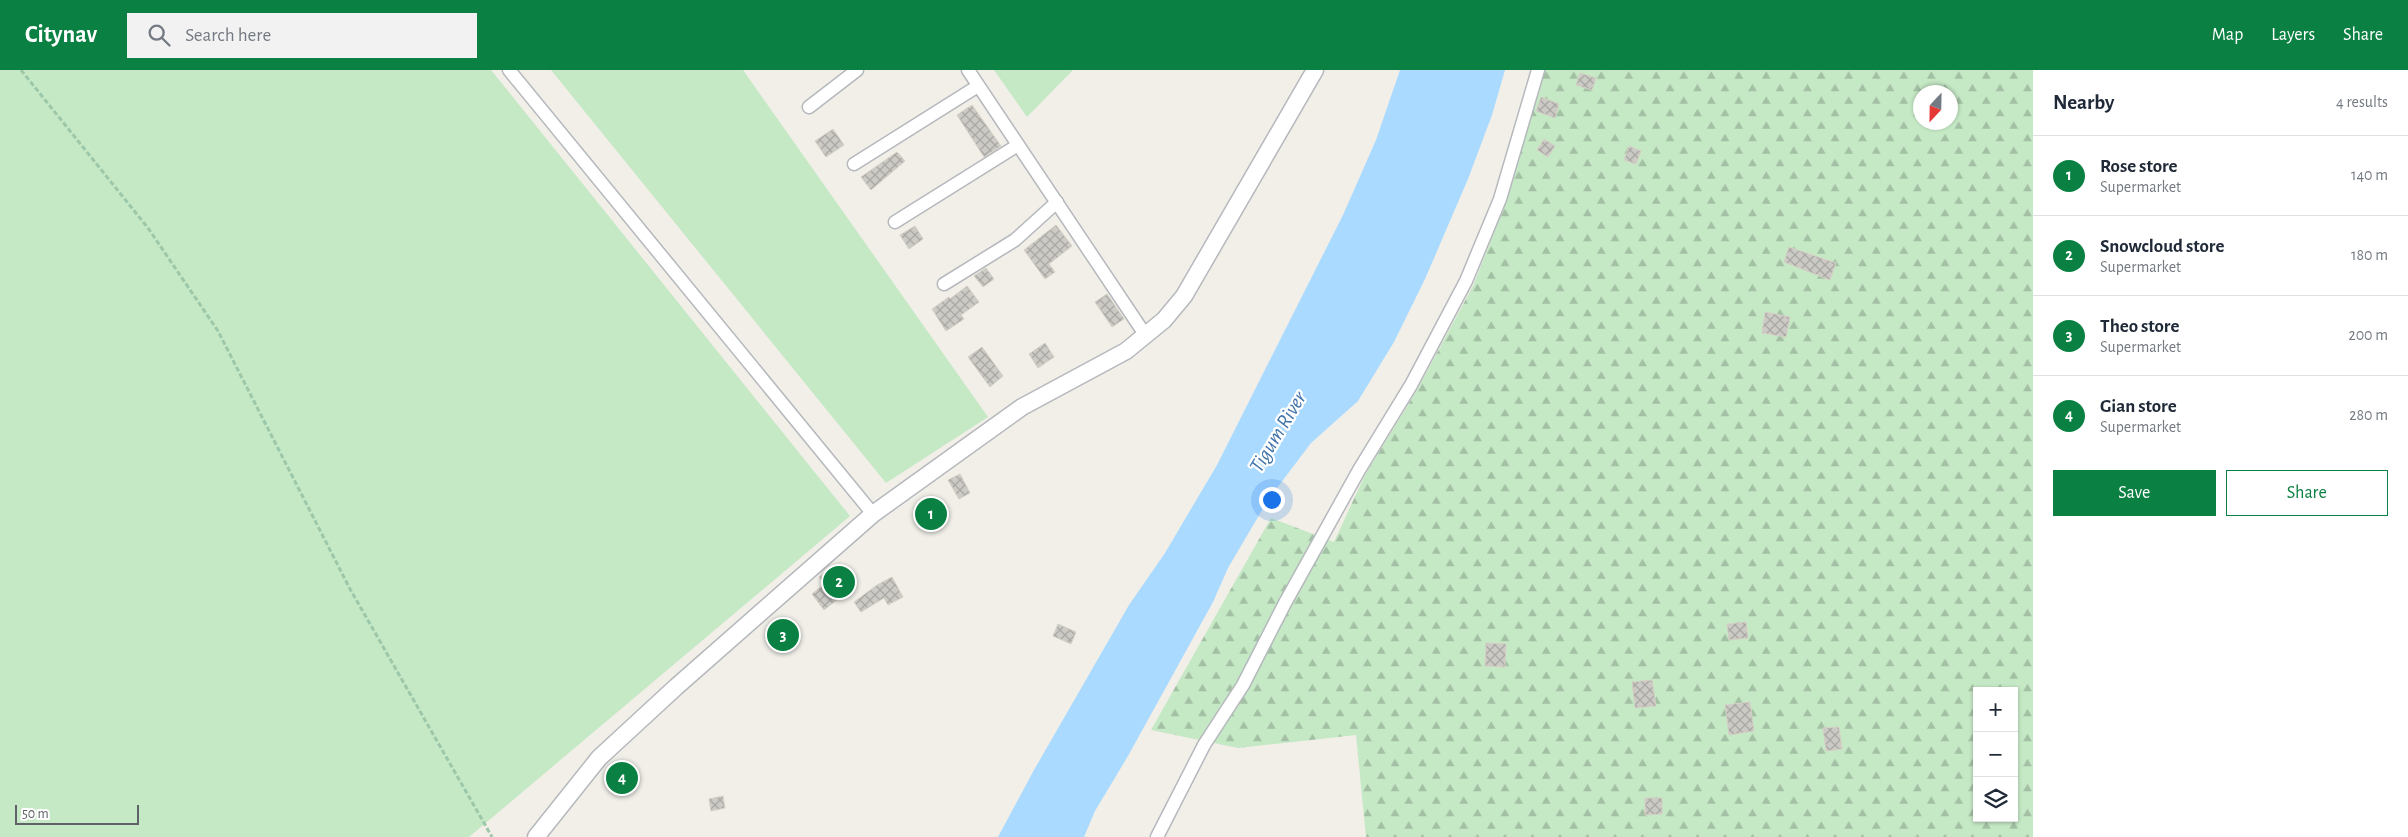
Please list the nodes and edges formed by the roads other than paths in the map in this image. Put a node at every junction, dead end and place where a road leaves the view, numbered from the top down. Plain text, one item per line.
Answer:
1 (509, 70) edge
2 (857, 70) edge
3 (968, 70) edge
4 (1315, 70) edge
5 (1538, 70) edge
6 (978, 86) junction
7 (809, 107) dead end
8 (1018, 145) junction
9 (854, 164) dead end
10 (1056, 202) junction
11 (895, 222) dead end
12 (944, 284) dead end
13 (1146, 336) junction
14 (873, 514) junction
15 (536, 837) edge
16 (1157, 837) edge

1 - 14 street
2 - 7 street
3 - 6 street
4 - 13 street
5 - 16 street
6 - 8 street
6 - 9 street
8 - 10 street
8 - 11 street
10 - 12 street
10 - 13 street
13 - 14 street
14 - 15 street

